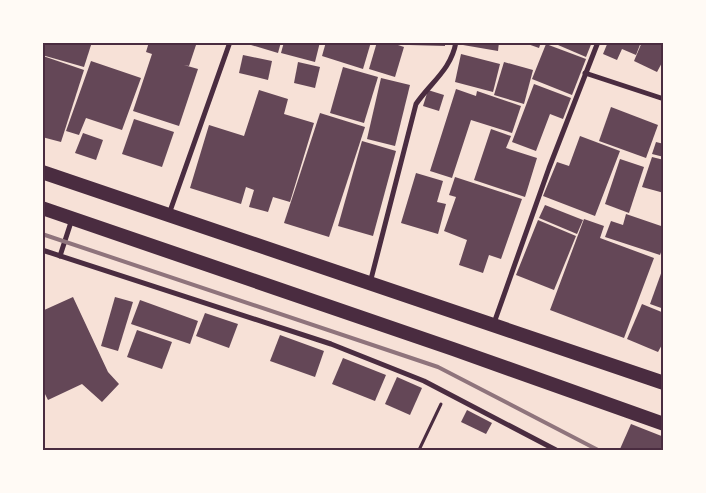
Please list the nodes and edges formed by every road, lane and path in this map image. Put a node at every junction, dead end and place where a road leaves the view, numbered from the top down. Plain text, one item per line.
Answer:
1 (230, 42) edge
2 (456, 42) edge
3 (598, 42) edge
4 (585, 74) junction
5 (664, 99) edge
6 (42, 172) edge
7 (42, 208) edge
8 (169, 214) junction
9 (72, 218) junction
10 (42, 250) edge
11 (60, 256) junction
12 (370, 284) junction
13 (493, 326) junction
14 (664, 383) edge
15 (446, 392) junction
16 (664, 424) edge
17 (419, 450) edge
18 (556, 450) edge

1 - 8 street
2 - 12 street
3 - 4 street
4 - 5 street
4 - 13 street
6 - 8 highway
7 - 9 highway
8 - 12 highway
9 - 11 street
9 - 16 highway
10 - 11 street
11 - 15 street
12 - 13 highway
13 - 14 highway
15 - 17 path
15 - 18 street

